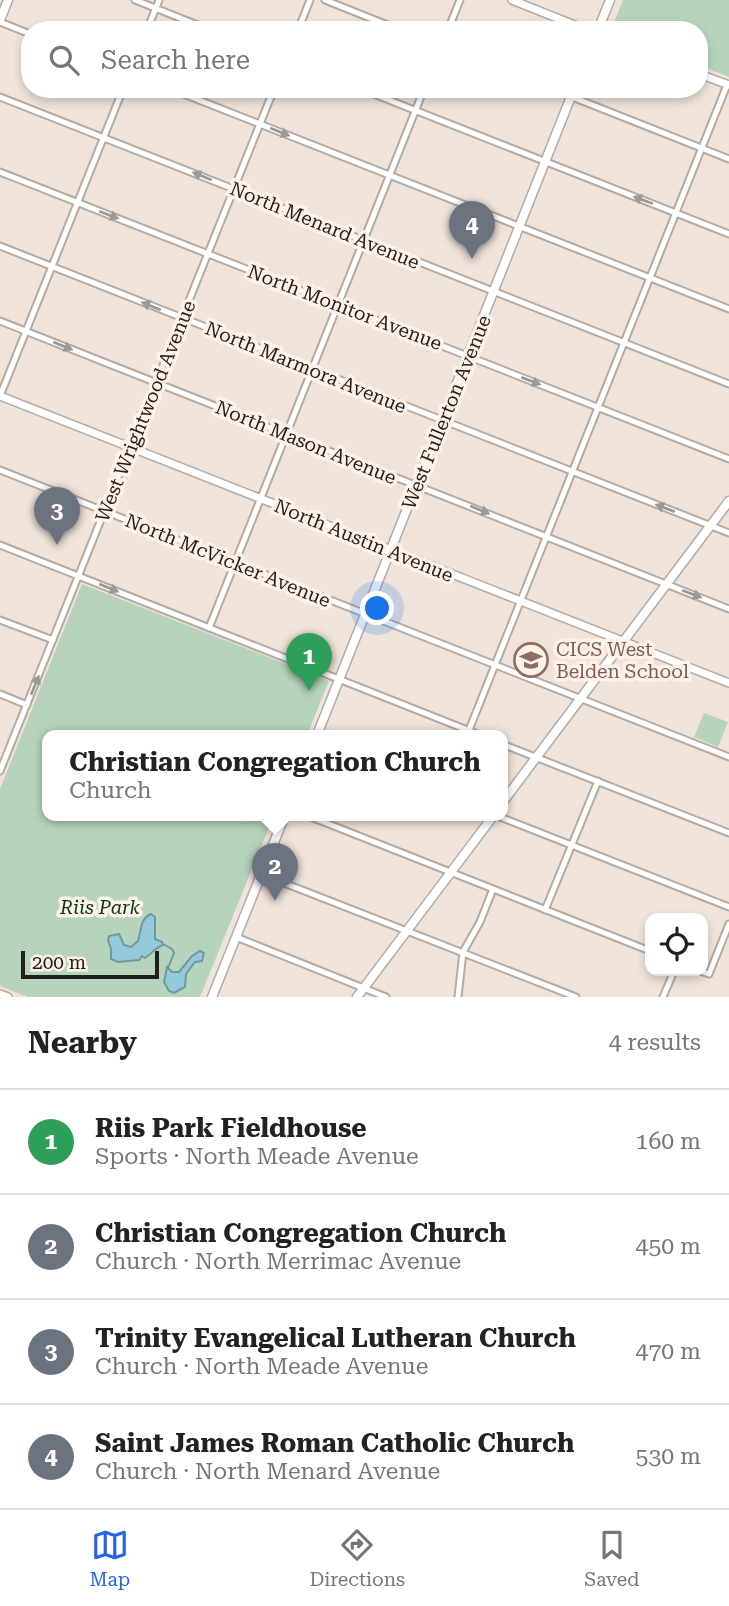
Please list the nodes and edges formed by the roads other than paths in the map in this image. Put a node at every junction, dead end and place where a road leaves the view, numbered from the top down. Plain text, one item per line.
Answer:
1 (8, 0) edge
2 (135, 0) edge
3 (159, 0) edge
4 (310, 0) edge
5 (325, 0) edge
6 (460, 0) edge
7 (512, 0) edge
8 (610, 0) edge
9 (156, 8) junction
10 (0, 21) edge
11 (151, 21) edge
12 (188, 21) edge
13 (302, 21) edge
14 (378, 21) edge
15 (452, 21) edge
16 (564, 21) edge
17 (602, 21) edge
18 (21, 30) edge
19 (708, 77) edge
20 (728, 85) edge
21 (0, 97) edge
22 (120, 98) edge
23 (194, 98) edge
24 (270, 98) edge
25 (383, 98) edge
26 (420, 98) edge
27 (571, 98) edge
28 (585, 98) edge
29 (415, 111) junction
30 (260, 124) junction
31 (104, 138) junction
32 (702, 148) junction
33 (729, 159) edge
34 (545, 162) junction
35 (0, 172) edge
36 (390, 175) junction
37 (234, 189) junction
38 (78, 202) junction
39 (676, 213) junction
40 (520, 227) junction
41 (729, 234) edge
42 (364, 240) junction
43 (0, 246) edge
44 (208, 254) junction
45 (52, 267) junction
46 (650, 278) junction
47 (494, 291) junction
48 (338, 305) junction
49 (729, 309) edge
50 (182, 318) junction
51 (0, 321) edge
52 (26, 331) junction
53 (624, 343) junction
54 (468, 356) junction
55 (312, 369) junction
56 (156, 382) junction
57 (729, 384) edge
58 (0, 396) edge
59 (598, 407) junction
60 (442, 421) junction
61 (286, 434) junction
62 (130, 447) junction
63 (729, 459) edge
64 (0, 470) edge
65 (572, 472) junction
66 (416, 485) junction
67 (260, 499) junction
68 (729, 501) edge
69 (104, 512) junction
70 (710, 526) junction
71 (729, 533) edge
72 (546, 537) junction
73 (0, 545) edge
74 (391, 550) junction
75 (235, 563) junction
76 (78, 576) junction
77 (666, 584) junction
78 (520, 601) junction
79 (729, 609) edge
80 (365, 614) junction
81 (0, 620) edge
82 (209, 628) junction
83 (52, 640) junction
84 (623, 642) junction
85 (495, 666) junction
86 (339, 679) junction
87 (729, 683) edge
88 (0, 694) edge
89 (580, 699) junction
90 (27, 705) junction
91 (319, 730) edge
92 (469, 730) joint
93 (508, 746) edge
94 (536, 757) junction
95 (729, 757) edge
96 (0, 770) edge
97 (598, 781) junction
98 (508, 795) edge
99 (508, 820) edge
100 (283, 821) edge
101 (321, 821) edge
102 (490, 821) edge
103 (729, 833) edge
104 (572, 845) junction
105 (452, 873) junction
106 (261, 874) junction
107 (493, 889) junction
108 (729, 907) edge
109 (545, 910) junction
110 (729, 924) edge
111 (408, 930) junction
112 (236, 937) junction
113 (645, 949) edge
114 (463, 952) junction
115 (708, 974) edge
116 (672, 976) edge
117 (364, 988) junction
118 (0, 994) edge
119 (8, 997) edge
120 (212, 997) edge
121 (357, 997) edge
122 (386, 997) edge
123 (458, 997) edge
124 (576, 997) edge
125 (663, 997) edge

1 - 10 main road
2 - 9 street
3 - 9 street
4 - 13 street
5 - 14 street
6 - 15 street
7 - 16 street
8 - 17 main road
9 - 11 street
9 - 12 street
10 - 18 street
19 - 20 street
20 - 32 street
21 - 31 street, North Menard Avenue
22 - 31 street
23 - 30 street
24 - 30 street, West Wrightwood Avenue
25 - 29 street
26 - 29 street
27 - 34 main road, West Fullerton Avenue
28 - 32 street
29 - 34 street
29 - 36 street
30 -> 36 street
30 - 37 street, West Wrightwood Avenue
37 -> 31 street, North Menard Avenue
31 - 38 street
32 - 33 street
32 - 39 street
39 -> 34 street
34 - 40 main road, West Fullerton Avenue
35 - 38 street, North Monitor Avenue
36 - 40 street
36 - 42 street
37 - 42 street, North Menard Avenue
37 - 44 street, West Wrightwood Avenue
38 -> 44 street, North Monitor Avenue
38 - 45 street
39 - 41 street
39 - 46 street
40 - 46 street
40 - 47 main road, West Fullerton Avenue
42 - 47 street, North Menard Avenue
42 - 48 street
43 - 45 street, North Marmora Avenue
44 - 48 street, North Monitor Avenue
44 - 50 street, West Wrightwood Avenue
50 -> 45 street, North Marmora Avenue
45 - 52 street
46 - 49 street
46 - 53 street
47 - 53 street, North Menard Avenue
47 - 54 main road, West Fullerton Avenue
48 - 54 street, North Monitor Avenue
48 - 55 street
50 - 55 street, North Marmora Avenue
50 - 56 street, West Wrightwood Avenue
51 - 52 street, North Mason Avenue
52 -> 56 street, North Mason Avenue
52 - 58 street
53 - 57 street, North Menard Avenue
53 - 59 street
54 -> 59 street, North Monitor Avenue
54 - 60 main road, West Fullerton Avenue
55 - 60 street, North Marmora Avenue
55 - 61 street
56 - 61 street, North Mason Avenue
56 - 62 street, West Wrightwood Avenue
58 - 62 street, North Austin Avenue
59 - 63 street, North Monitor Avenue
59 - 65 street
60 - 65 street, North Marmora Avenue
60 - 66 main road, West Fullerton Avenue
61 - 66 street, North Mason Avenue
61 - 67 street
62 - 67 street, North Austin Avenue
62 - 69 street, West Wrightwood Avenue
64 - 69 street, North McVicker Avenue
70 -> 65 street, North Marmora Avenue
65 - 72 street
66 -> 72 street, North Mason Avenue
66 - 74 main road, West Fullerton Avenue
67 - 74 street, North Austin Avenue
67 - 75 street
68 - 70 main road
69 - 75 street, North McVicker Avenue
69 - 76 street, West Wrightwood Avenue
70 - 71 street, North Marmora Avenue
70 - 77 main road
72 - 77 street, North Mason Avenue
72 - 78 street
73 - 76 street
74 - 78 street, North Austin Avenue
74 - 80 main road, West Fullerton Avenue
75 - 80 street, North McVicker Avenue
75 - 82 street
76 -> 82 street
76 - 83 street, West Wrightwood Avenue
77 -> 79 street, North Mason Avenue
77 - 84 main road
78 - 84 street, North Austin Avenue
78 - 85 street
80 - 85 street, North McVicker Avenue
80 - 86 main road, West Fullerton Avenue
81 - 83 street
82 - 86 street
90 -> 83 street, West Wrightwood Avenue
84 - 87 street, North Austin Avenue
84 - 89 main road
85 - 89 street, North McVicker Avenue
85 - 92 street
86 - 91 main road, West Fullerton Avenue
86 - 92 street
88 - 90 street
89 - 94 main road
89 - 95 street, North McVicker Avenue
90 - 96 street, West Wrightwood Avenue
93 - 94 street
94 - 97 street
94 - 98 main road
97 - 103 street
97 - 104 street
99 - 104 street
100 - 106 main road
101 - 105 street
102 - 105 main road
104 - 108 street
104 - 109 street
105 - 107 street
105 - 111 main road
106 - 111 street
106 - 112 main road
107 - 109 street
107 - 114 street
109 - 113 street
110 - 115 street
111 - 114 street
111 - 117 main road
112 - 117 street
112 - 120 main road
114 - 123 street
114 - 124 street
116 - 125 street
117 - 121 main road
117 - 122 street
118 - 119 street

